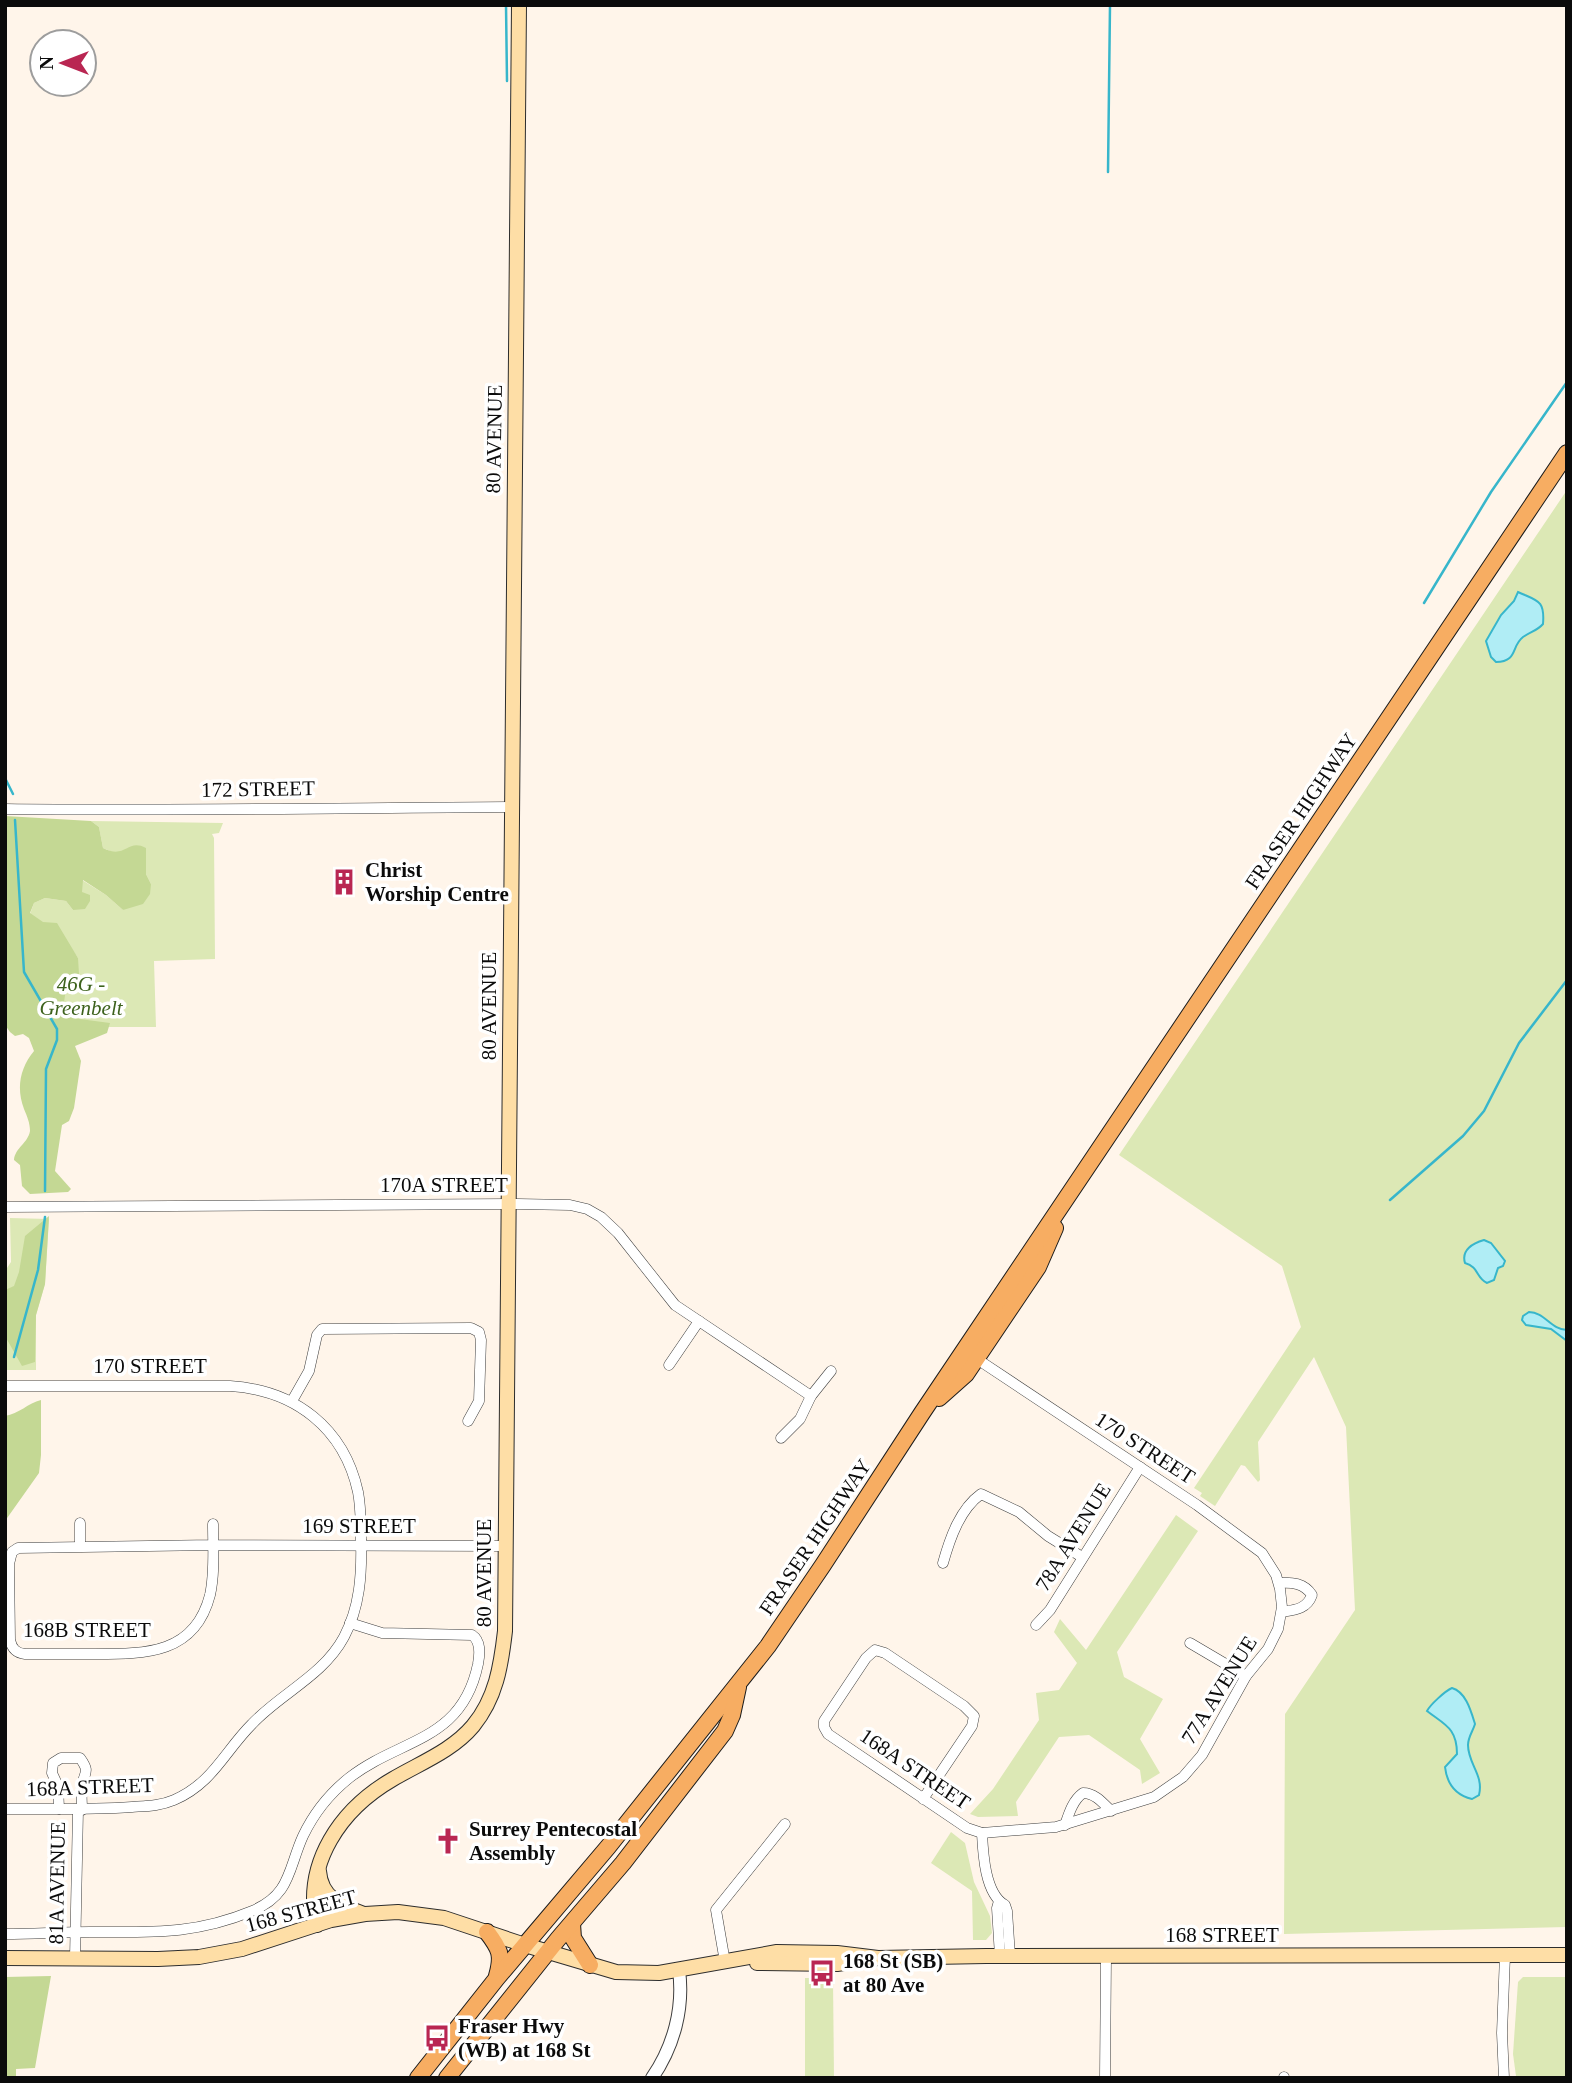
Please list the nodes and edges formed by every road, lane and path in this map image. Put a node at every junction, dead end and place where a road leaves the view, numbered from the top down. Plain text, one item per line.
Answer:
1 (519, 5) edge
2 (1567, 453) edge
3 (512, 807) junction
4 (5, 809) edge
5 (1070, 1194) junction
6 (509, 1204) junction
7 (5, 1207) edge
8 (1019, 1268) junction
9 (1004, 1317) junction
10 (699, 1321) junction
11 (977, 1359) junction
12 (669, 1365) dead end
13 (831, 1371) dead end
14 (5, 1386) edge
15 (811, 1396) junction
16 (292, 1401) junction
17 (922, 1413) junction
18 (468, 1421) dead end
19 (781, 1438) dead end
20 (1139, 1467) junction
21 (80, 1523) dead end
22 (213, 1524) dead end
23 (213, 1545) junction
24 (80, 1546) junction
25 (362, 1546) junction
26 (505, 1546) junction
27 (14, 1550) joint
28 (1082, 1557) junction
29 (943, 1563) dead end
30 (1279, 1583) junction
31 (1282, 1612) junction
32 (350, 1623) junction
33 (1036, 1625) dead end
34 (1190, 1643) dead end
35 (1246, 1676) junction
36 (740, 1681) junction
37 (1154, 1797) joint
38 (923, 1799) junction
39 (5, 1809) edge
40 (59, 1809) junction
41 (80, 1810) junction
42 (1111, 1811) junction
43 (785, 1824) dead end
44 (1065, 1825) junction
45 (982, 1833) junction
46 (319, 1864) junction
47 (365, 1914) junction
48 (572, 1924) junction
49 (317, 1925) junction
50 (487, 1932) junction
51 (75, 1933) junction
52 (5, 1934) edge
53 (525, 1945) junction
54 (548, 1952) junction
55 (1505, 1955) junction
56 (1567, 1955) edge
57 (1005, 1956) junction
58 (1106, 1956) junction
59 (5, 1958) edge
60 (75, 1958) junction
61 (725, 1962) junction
62 (590, 1965) junction
63 (680, 1970) junction
64 (497, 1978) junction
65 (418, 2078) edge
66 (447, 2078) edge
67 (652, 2078) edge
68 (1105, 2078) edge
69 (1504, 2078) edge

1 - 3 main road, 80 AVENUE
2 - 5 main road, FRASER HIGHWAY
3 - 4 street, 172 STREET
3 - 6 main road, 80 AVENUE
5 - 8 main road, FRASER HIGHWAY
5 - 9 main road, FRASER HIGHWAY
6 - 7 street, 170A STREET
6 - 10 street, 170A STREET
6 - 26 main road, 80 AVENUE
8 - 9 main road
8 - 17 main road, FRASER HIGHWAY
9 - 11 main road, FRASER HIGHWAY
10 - 12 street
10 - 15 street, 170A STREET
11 - 17 main road, FRASER HIGHWAY
11 - 20 street, 170 STREET
13 - 15 street
14 - 16 street, 170 STREET
15 - 19 street
16 - 18 street
16 - 25 street, 170 STREET
17 - 36 main road, FRASER HIGHWAY
20 - 28 street, 78A AVENUE
20 - 30 street, 170 STREET
21 - 24 street
22 - 23 street
23 - 24 street, 169 STREET
23 - 25 street, 169 STREET
23 - 27 street, 168B STREET
24 - 27 street, 169 STREET
25 - 26 street, 169 STREET
25 - 32 street, 168A STREET
26 - 46 main road, 80 AVENUE
28 - 29 street
28 - 33 street, 78A AVENUE
30 - 31 street, 77A AVENUE
30 - 31 street
31 - 35 street, 77A AVENUE
32 - 41 street, 168A STREET
32 - 51 street
34 - 35 street
35 - 37 street, 77A AVENUE
36 - 48 main road, FRASER HIGHWAY
36 - 53 main road, FRASER HIGHWAY
37 - 42 street, 168A STREET
38 - 38 street, 168A STREET
38 - 45 street, 168A STREET
39 - 40 street, 168A STREET
40 - 41 street, 168A STREET
40 - 41 street, 81A AVENUE
41 - 51 street, 81A AVENUE
42 - 44 street, 168A STREET
42 - 44 street
43 - 61 street
44 - 45 street, 168A STREET
45 - 57 street
46 - 47 main road
46 - 49 main road, 80 AVENUE
47 - 49 main road, 168 STREET
47 - 50 main road, 168 STREET
48 - 54 main road, FRASER HIGHWAY
48 - 62 main road
49 - 60 main road, 168 STREET
50 - 53 main road, 168 STREET
50 - 64 main road
51 - 52 street
51 - 60 street, 81A AVENUE
53 - 54 main road, 168 STREET
53 - 64 main road, FRASER HIGHWAY
54 - 62 main road, 168 STREET
54 - 66 main road, FRASER HIGHWAY
55 - 56 main road, 168 STREET
55 - 58 main road, 168 STREET
55 - 69 street
57 - 58 main road, 168 STREET
57 - 61 main road, 168 STREET
58 - 68 street
59 - 60 main road, 168 STREET
61 - 63 main road, 168 STREET
62 - 63 main road, 168 STREET
63 - 67 street
64 - 65 main road, FRASER HIGHWAY

